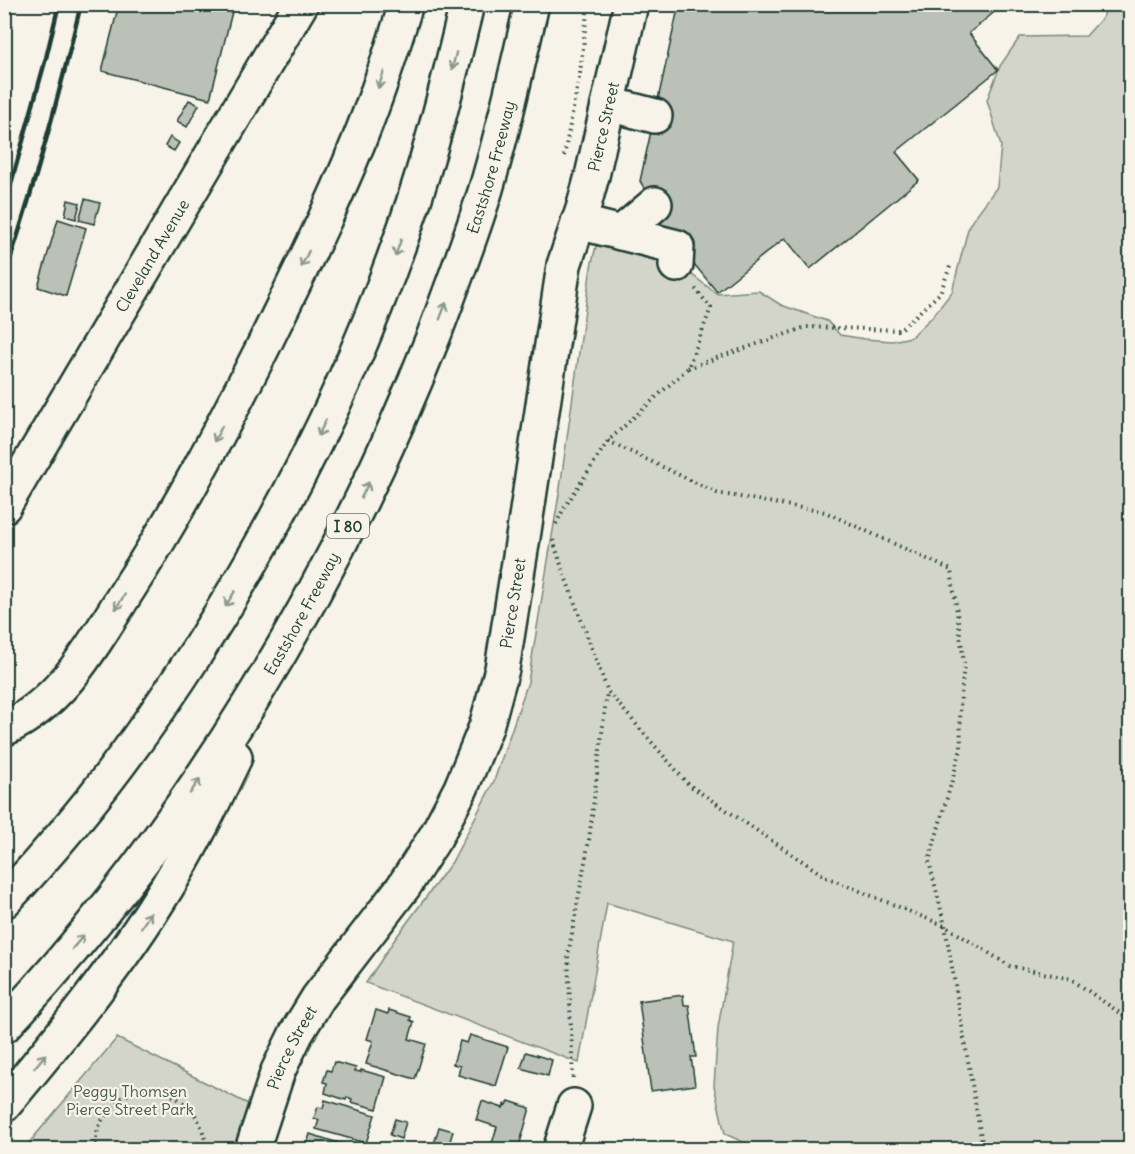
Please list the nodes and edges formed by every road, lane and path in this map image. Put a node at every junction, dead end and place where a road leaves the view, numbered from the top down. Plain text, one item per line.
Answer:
1 (301, 4) edge
2 (406, 4) edge
3 (467, 4) edge
4 (532, 4) edge
5 (588, 4) edge
6 (631, 4) edge
7 (609, 104) junction
8 (655, 116) dead end
9 (563, 162) dead end
10 (655, 204) dead end
11 (578, 222) junction
12 (621, 233) junction
13 (951, 264) dead end
14 (676, 265) dead end
15 (711, 308) dead end
16 (688, 368) junction
17 (608, 441) junction
18 (4, 506) edge
19 (555, 527) dead end
20 (552, 535) dead end
21 (331, 559) junction
22 (76, 669) junction
23 (608, 692) junction
24 (4, 700) edge
25 (4, 729) edge
26 (4, 901) edge
27 (945, 926) junction
28 (1131, 1020) edge
29 (4, 1026) edge
30 (4, 1105) edge
31 (574, 1106) joint
32 (982, 1143) junction
33 (95, 1149) edge
34 (207, 1149) edge
35 (252, 1149) edge
36 (560, 1149) edge
37 (973, 1149) edge
38 (986, 1149) edge

1 - 18 main road, Cleveland Avenue
2 -> 22 main road
3 -> 26 main road
21 -> 4 main road, Eastshore Freeway / I 80
5 - 9 path
6 - 7 main road, Pierce Street
7 - 8 main road
7 - 11 main road, Pierce Street
10 - 12 main road
11 - 12 main road
11 - 35 main road, Pierce Street
12 - 14 main road
13 - 16 path
15 - 16 path
16 - 17 path
17 - 19 path
17 - 27 path
20 - 23 path
29 -> 21 main road, Eastshore Freeway / I 80
30 -> 21 main road
22 - 24 main road
22 - 25 main road
23 - 27 path
23 - 31 path
27 - 28 path
27 - 32 path
31 - 36 main road
32 - 37 path
32 - 38 path
33 - 34 path

